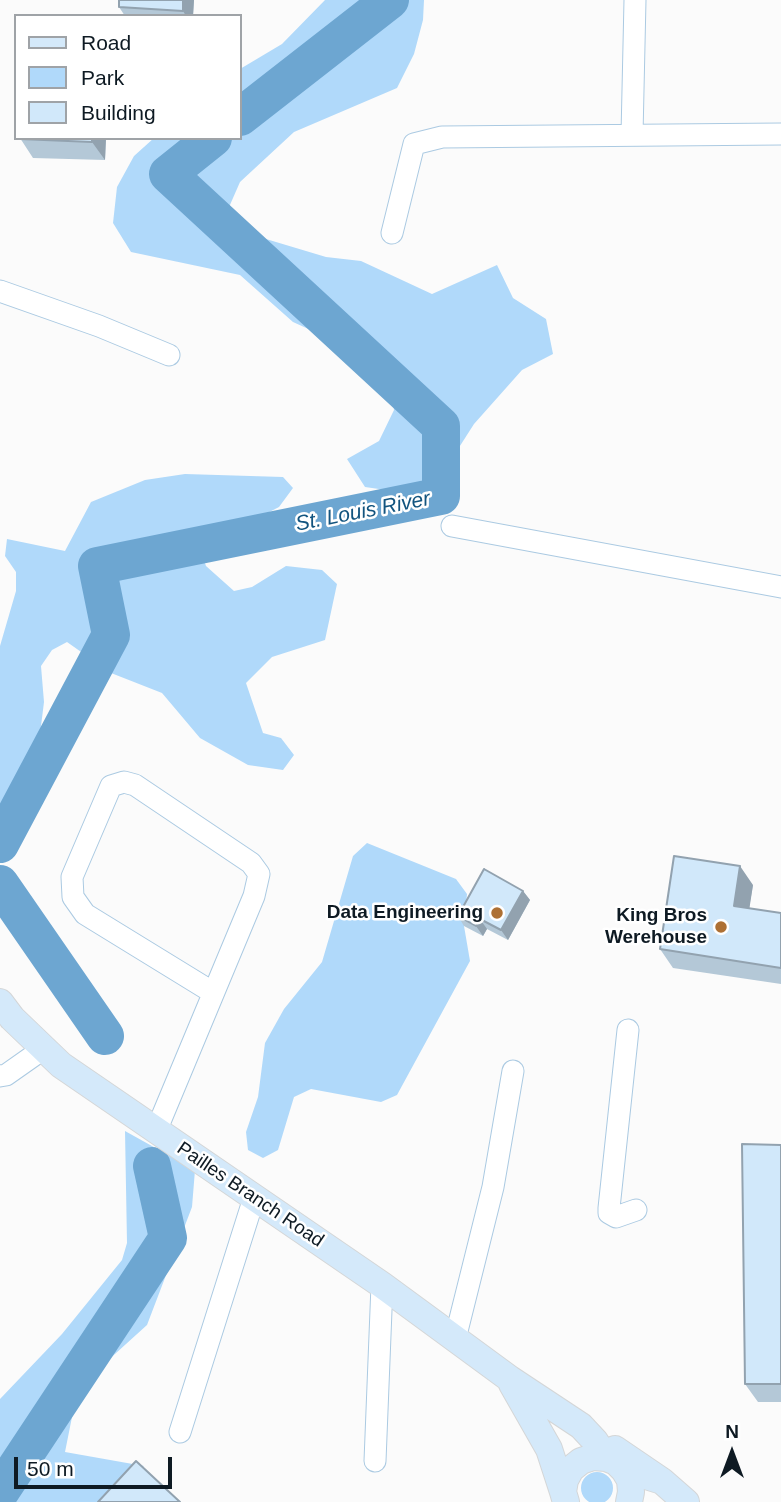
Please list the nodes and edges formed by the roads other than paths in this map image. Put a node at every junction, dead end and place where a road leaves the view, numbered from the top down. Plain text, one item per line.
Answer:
1 (635, 0) edge
2 (781, 134) edge
3 (632, 135) junction
4 (392, 233) dead end
5 (0, 290) edge
6 (169, 355) dead end
7 (452, 526) dead end
8 (781, 587) edge
9 (212, 992) junction
10 (4, 1018) edge
11 (628, 1030) dead end
12 (43, 1049) junction
13 (513, 1071) dead end
14 (0, 1076) edge
15 (156, 1131) junction
16 (254, 1198) junction
17 (636, 1210) dead end
18 (382, 1286) junction
19 (455, 1339) junction
20 (510, 1379) junction
21 (581, 1426) junction
22 (180, 1432) dead end
23 (375, 1461) dead end
24 (615, 1464) junction
25 (662, 1481) junction
26 (564, 1497) edge
27 (629, 1502) edge
28 (686, 1502) edge

1 - 3 street
2 - 3 street
3 - 4 street
5 - 6 street
7 - 8 street
9 - 9 street
9 - 15 street
10 - 12 main road, Pailles Branch Road
11 - 17 street
12 - 14 street
12 - 15 main road, Pailles Branch Road
13 - 19 street
15 - 16 main road, Pailles Branch Road
16 - 18 main road, Pailles Branch Road
16 - 22 street
18 - 19 main road, Pailles Branch Road
18 - 23 street
19 - 20 main road, Pailles Branch Road
20 - 21 main road, Pailles Branch Road
20 - 26 main road, Pailles Branch Road
21 - 24 main road, Pailles Branch Road
21 - 25 main road
24 - 25 main road
24 - 26 main road
24 - 27 main road
25 - 28 main road

